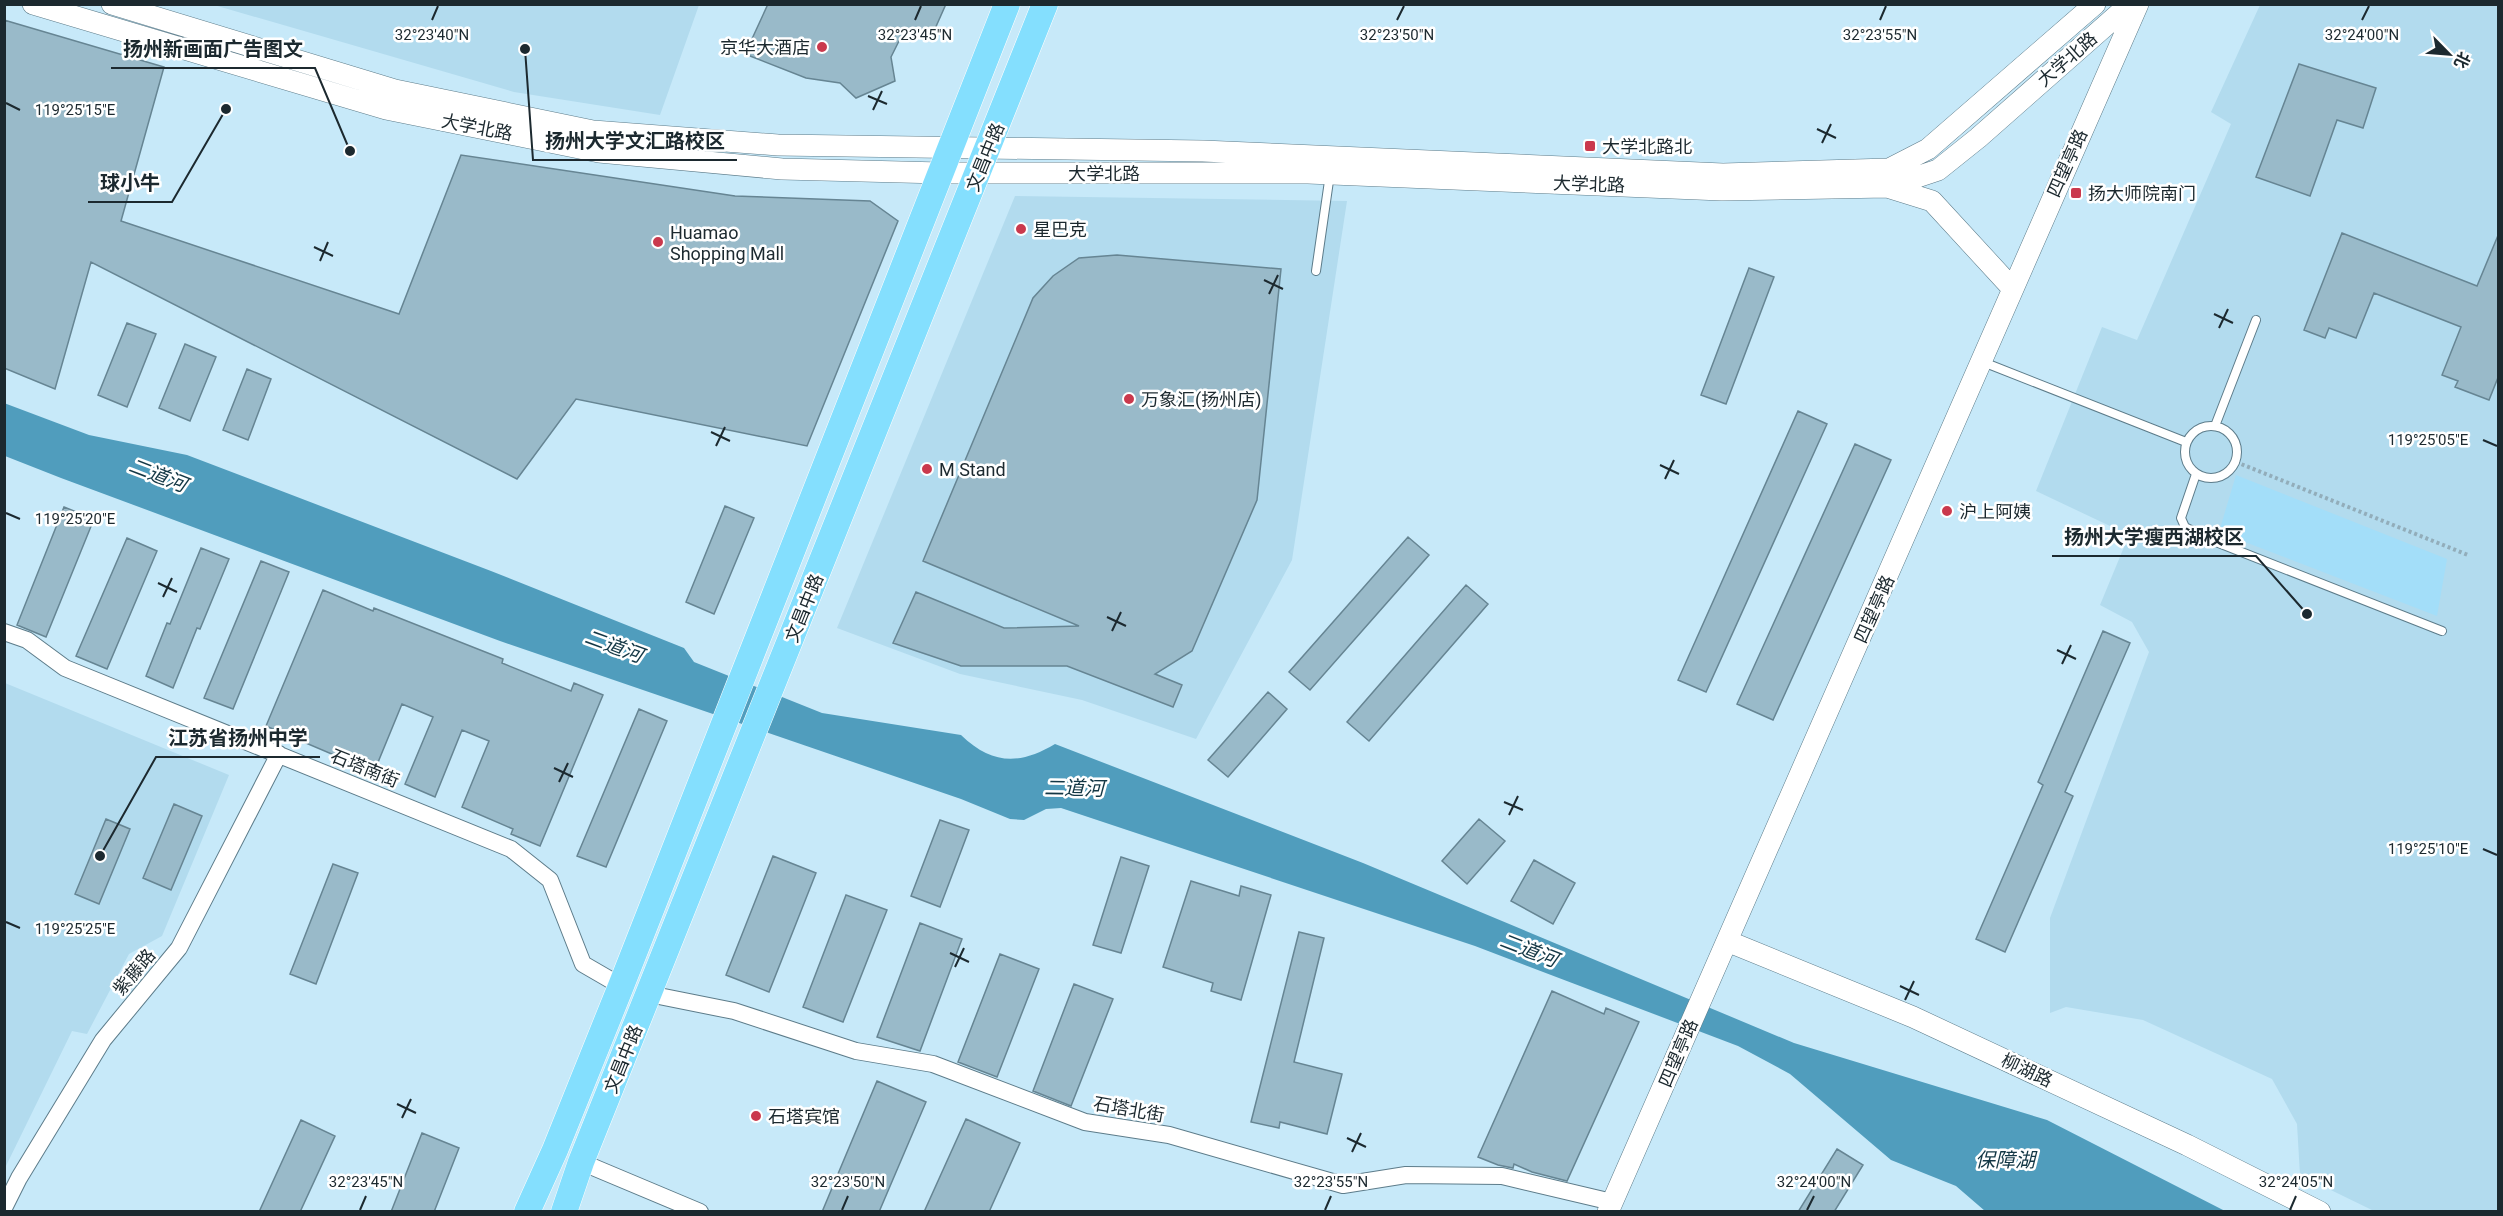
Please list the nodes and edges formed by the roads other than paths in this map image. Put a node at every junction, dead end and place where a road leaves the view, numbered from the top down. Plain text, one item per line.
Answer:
1 (33, 4) edge
2 (112, 4) edge
3 (1007, 4) edge
4 (1045, 4) edge
5 (2096, 4) edge
6 (2130, 4) edge
7 (2138, 4) edge
8 (951, 148) junction
9 (988, 149) junction
10 (941, 173) junction
11 (979, 173) junction
12 (1330, 174) junction
13 (1887, 187) junction
14 (1316, 271) dead end
15 (2012, 288) junction
16 (2256, 320) dead end
17 (1981, 361) junction
18 (2215, 426) junction
19 (2186, 442) junction
20 (2196, 474) junction
21 (2442, 631) dead end
22 (4, 632) edge
23 (279, 754) junction
24 (1727, 941) junction
25 (621, 986) junction
26 (649, 994) junction
27 (581, 1162) junction
28 (1610, 1207) edge
29 (4, 1208) edge
30 (527, 1212) edge
31 (564, 1212) edge
32 (700, 1212) edge
33 (2320, 1212) edge

1 - 10 street, 大学北路
2 - 8 street, 大学北路
3 - 8 main road, 文昌中路
4 - 9 main road, 文昌中路
5 - 9 street, 大学北路
6 - 13 street, 大学北路
7 - 15 street, 四望亭路
8 - 9 street, 大学北路
8 - 10 main road, 文昌中路
9 - 11 main road, 文昌中路
10 - 11 street, 大学北路
10 - 25 main road, 文昌中路
11 - 12 street, 大学北路
11 - 26 main road, 文昌中路
12 - 13 street, 大学北路
12 - 14 lane
13 - 15 street
15 - 17 street, 四望亭路
16 - 18 lane
17 - 19 lane
17 - 24 street, 四望亭路
18 - 19 lane
18 - 20 lane
19 - 20 lane
20 - 21 lane
22 - 23 street, 石塔南街
23 - 25 street, 石塔南街
23 - 29 street, 紫藤路
24 - 28 street, 四望亭路
24 - 33 street, 柳湖路
25 - 30 main road, 文昌中路
26 - 27 main road, 文昌中路
26 - 28 street, 石塔北街
27 - 31 main road, 文昌中路
27 - 32 street

